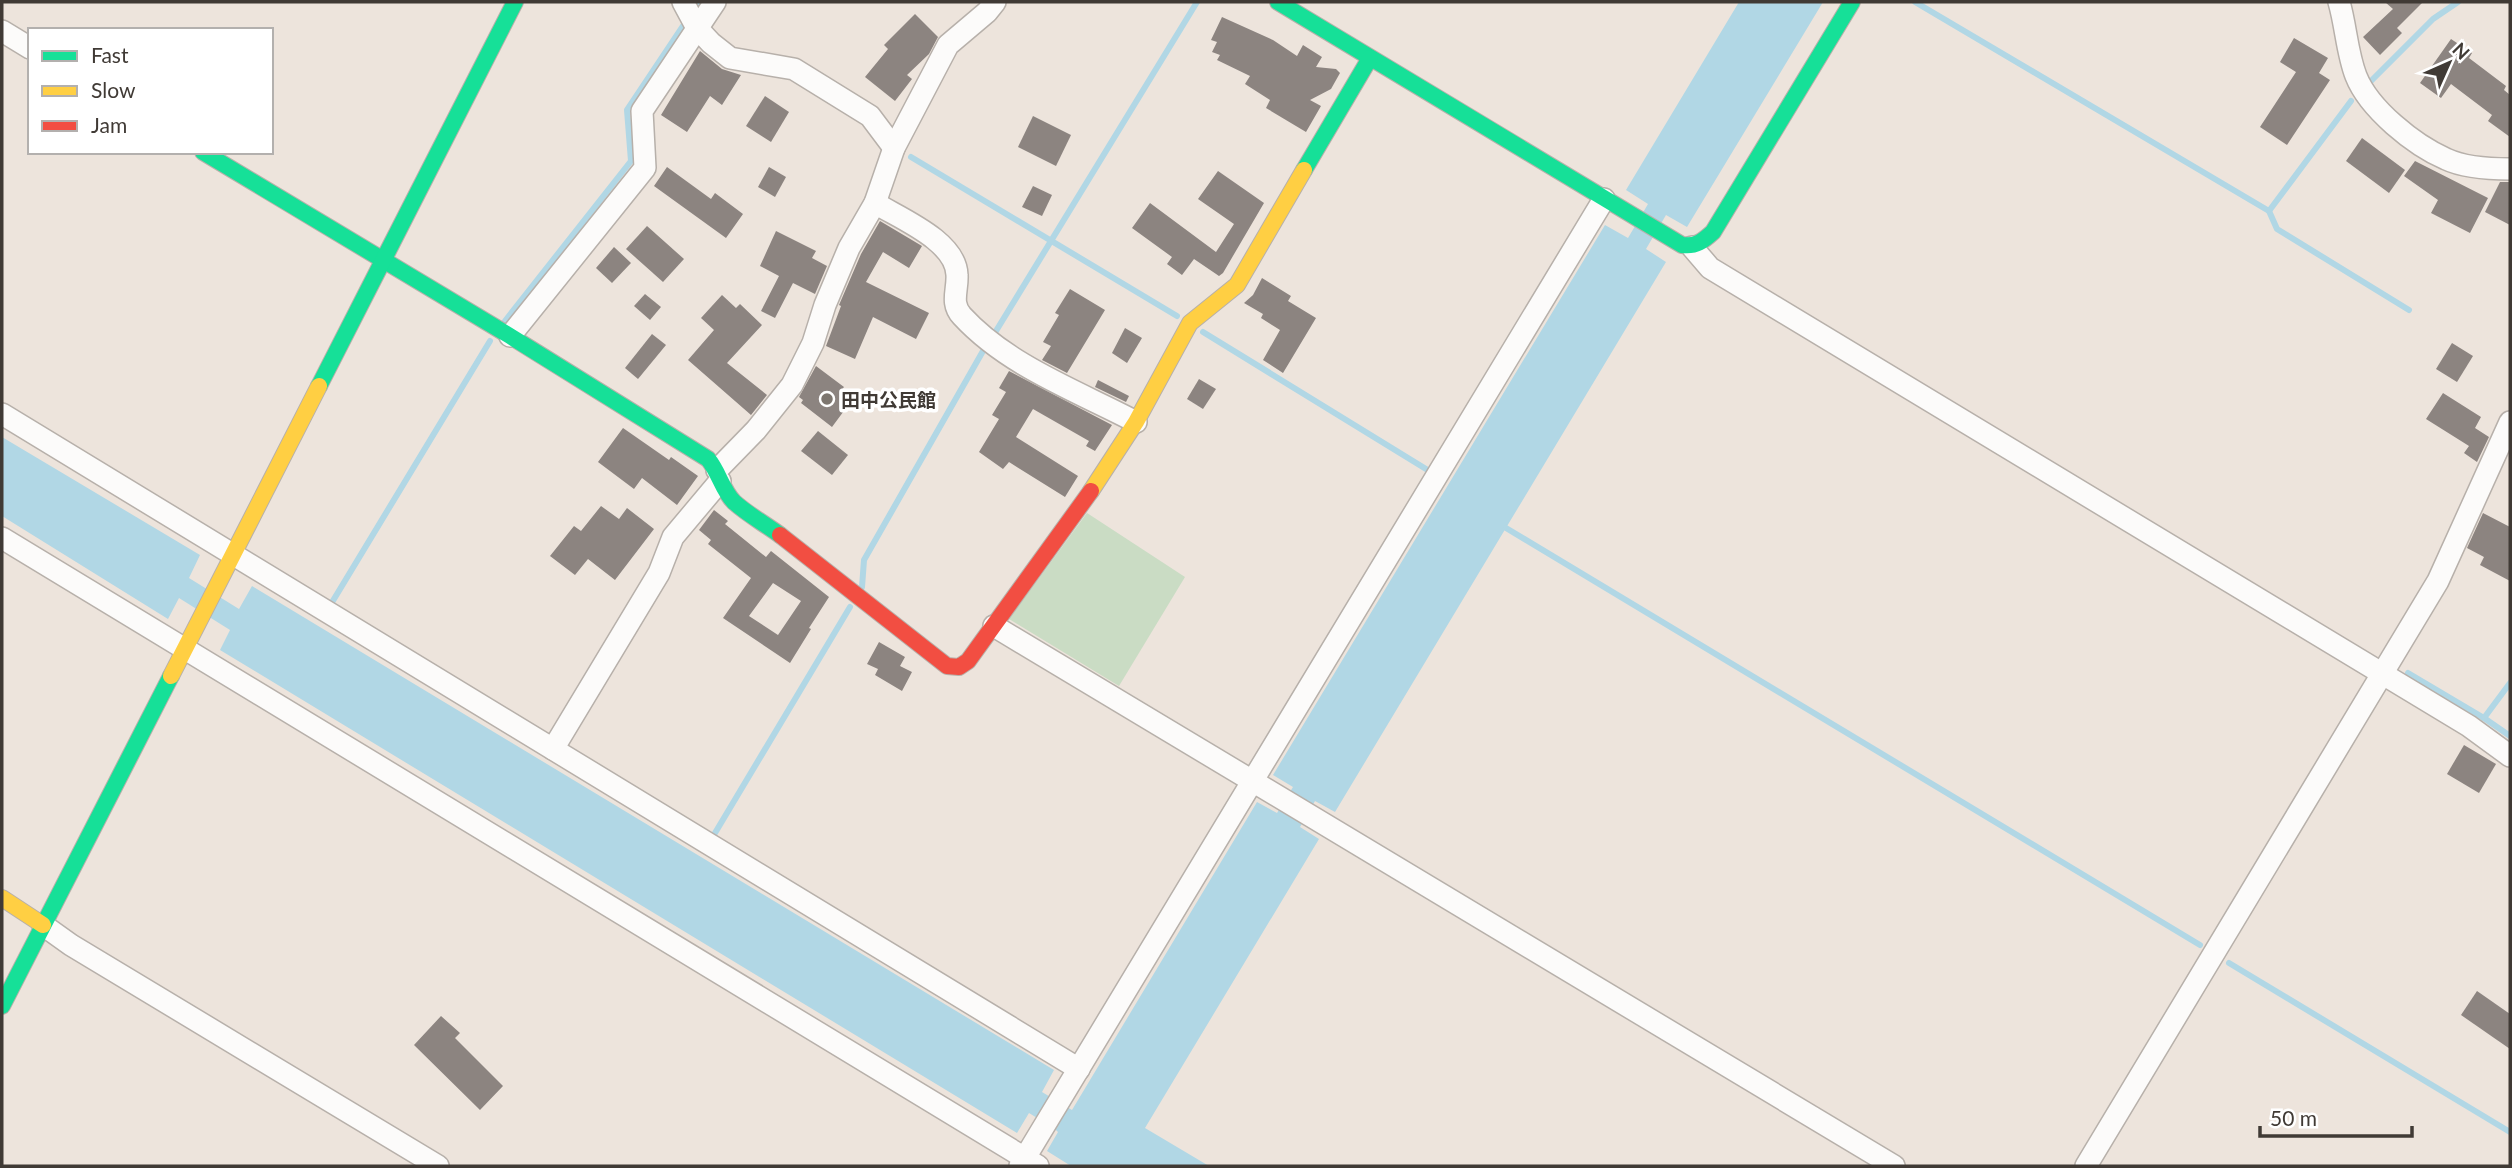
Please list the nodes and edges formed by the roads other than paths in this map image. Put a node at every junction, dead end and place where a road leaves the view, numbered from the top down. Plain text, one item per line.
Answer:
1 (515, 2) edge
2 (683, 2) edge
3 (715, 2) edge
4 (995, 2) edge
5 (1278, 2) edge
6 (1852, 2) edge
7 (2339, 2) edge
8 (697, 28) junction
9 (2, 31) edge
10 (28, 47) edge
11 (1370, 58) junction
12 (894, 148) junction
13 (206, 154) edge
14 (2510, 169) edge
15 (1604, 199) junction
16 (875, 203) junction
17 (1692, 247) junction
18 (382, 260) junction
19 (510, 336) junction
20 (2, 414) edge
21 (1136, 422) junction
22 (2510, 422) edge
23 (718, 475) junction
24 (2, 538) edge
25 (232, 554) junction
26 (994, 626) junction
27 (184, 647) junction
28 (2384, 674) junction
29 (553, 749) junction
30 (2510, 756) edge
31 (1252, 780) junction
32 (2, 898) edge
33 (43, 925) junction
34 (2, 1006) edge
35 (1079, 1069) junction
36 (1028, 1164) edge
37 (438, 1166) edge
38 (1894, 1166) edge
39 (2086, 1166) edge

1 - 18 street
2 - 8 street
3 - 8 street
4 - 12 street
5 - 11 street
6 - 17 street
7 - 14 street
8 - 12 street
8 - 19 street
9 - 10 street
11 - 15 street
11 - 21 street
12 - 16 street
13 - 18 street
15 - 17 street
15 - 31 street
16 - 21 street
16 - 23 street
17 - 28 street
18 - 19 street
18 - 25 street
19 - 23 street
20 - 25 street
21 - 26 street
22 - 28 street
23 - 26 street
23 - 29 street
24 - 27 street
25 - 27 street
25 - 29 street
26 - 31 street
27 - 33 street
27 - 36 street
28 - 30 street
28 - 39 street
29 - 35 street
31 - 35 street
31 - 38 street
32 - 33 street
33 - 34 street
33 - 37 street
35 - 36 street

